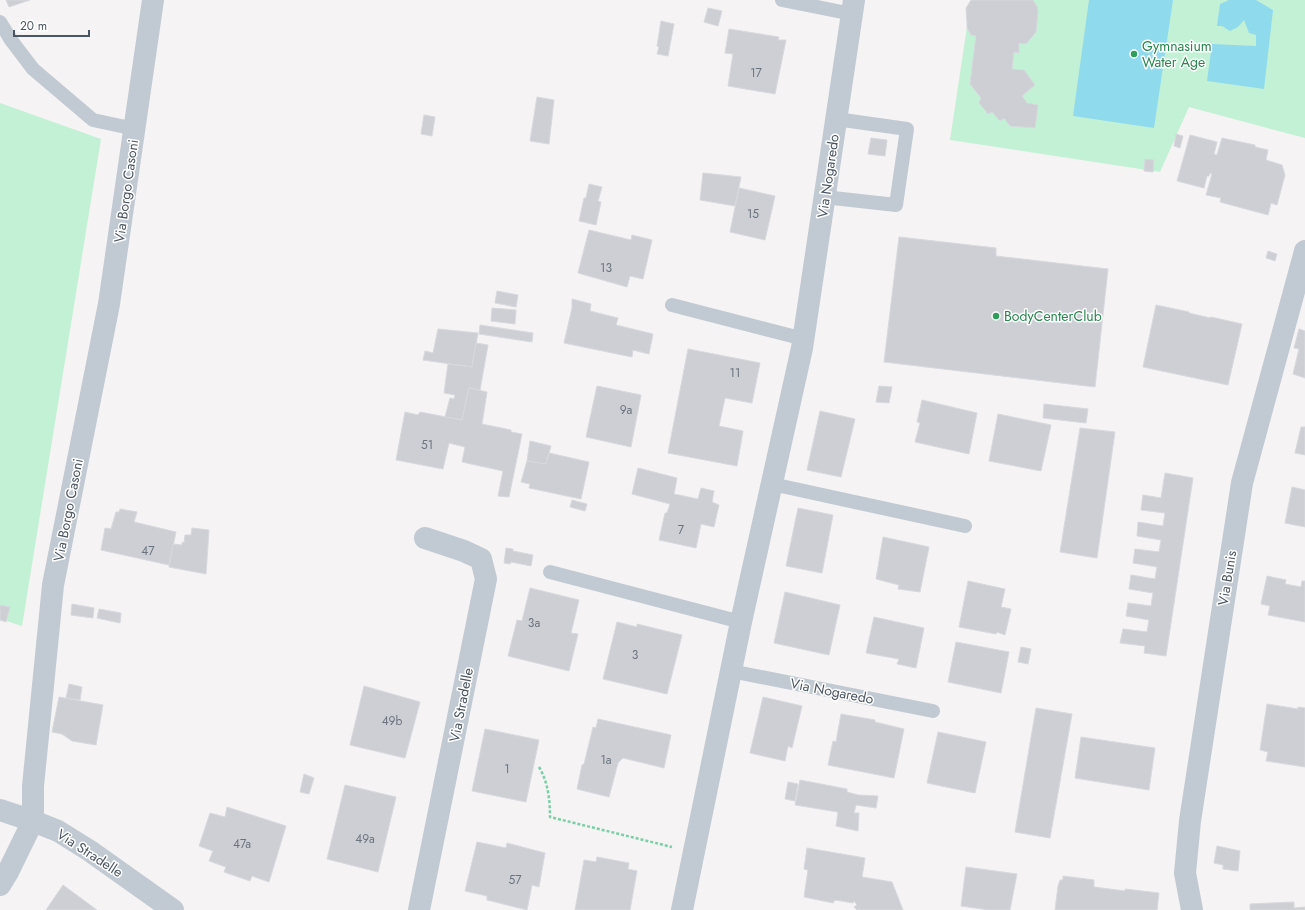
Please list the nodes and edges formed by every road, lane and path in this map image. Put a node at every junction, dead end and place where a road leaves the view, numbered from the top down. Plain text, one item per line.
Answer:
1 (153, 0) edge
2 (782, 0) edge
3 (853, 7) edge
4 (0, 22) edge
5 (836, 120) junction
6 (134, 129) junction
7 (824, 197) junction
8 (1305, 251) edge
9 (1301, 280) edge
10 (672, 305) dead end
11 (804, 339) junction
12 (772, 484) junction
13 (965, 526) dead end
14 (425, 538) dead end
15 (550, 572) dead end
16 (741, 622) junction
17 (731, 671) junction
18 (933, 711) dead end
19 (539, 767) dead end
20 (0, 810) edge
21 (33, 821) junction
22 (694, 853) junction
23 (0, 886) edge
24 (173, 910) edge
25 (419, 910) edge
26 (682, 910) edge
27 (1192, 910) edge

1 - 6 street, Via Borgo Casoni
2 - 3 lane, Via Nogaredo
3 - 5 street, Via Nogaredo
4 - 6 lane, Via Borgo Casoni
5 - 7 street, Via Nogaredo
5 - 7 lane
6 - 21 street, Via Borgo Casoni
7 - 11 street, Via Nogaredo
8 - 9 street, Via Bunis
9 - 27 street, Via Bunis
10 - 11 lane
11 - 12 street, Via Nogaredo
12 - 13 lane
12 - 16 street, Via Nogaredo
14 - 25 street, Via Stradelle
15 - 16 lane
16 - 17 street, Via Nogaredo
17 - 18 lane, Via Nogaredo
17 - 22 street, Via Nogaredo
19 - 22 path
20 - 21 street, Via Stradelle
21 - 23 street, Via Borgo Casoni
21 - 24 street, Via Stradelle
22 - 26 street, Via Nogaredo

